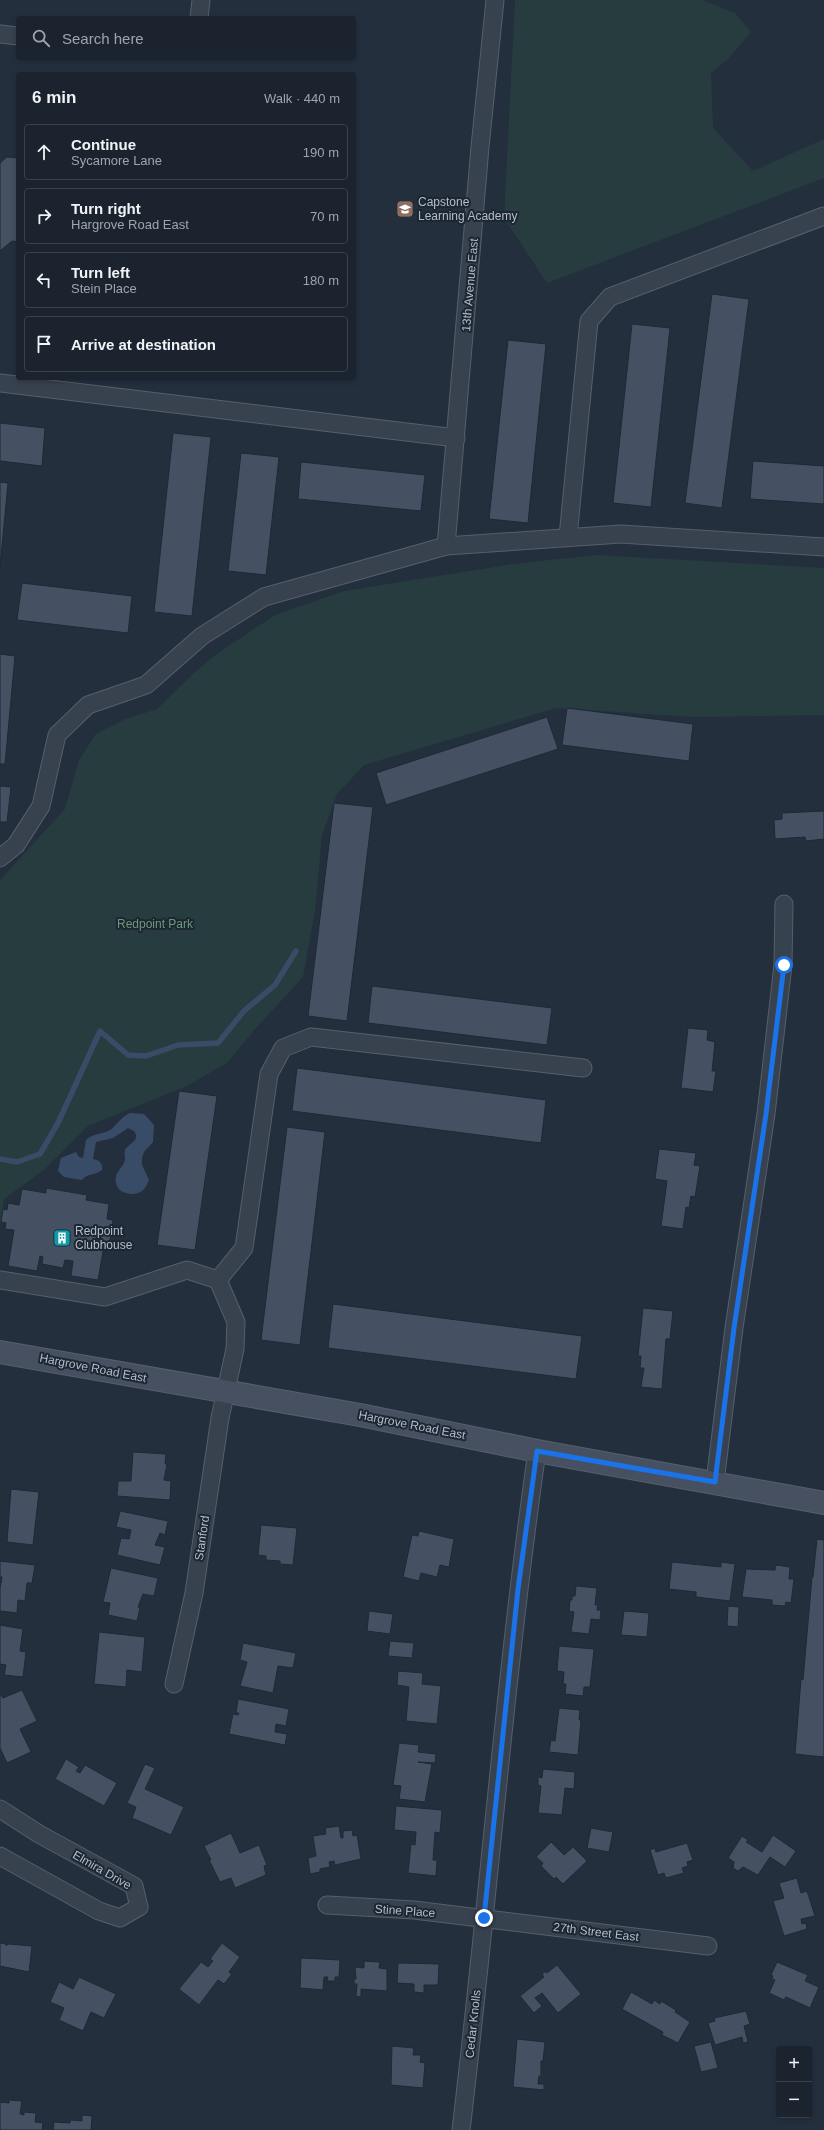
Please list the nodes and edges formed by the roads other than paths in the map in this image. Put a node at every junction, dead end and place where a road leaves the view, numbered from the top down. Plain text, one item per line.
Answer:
1 (201, 0) edge
2 (495, 0) edge
3 (199, 16) edge
4 (0, 34) edge
5 (16, 36) edge
6 (824, 216) edge
7 (0, 383) edge
8 (456, 438) junction
9 (568, 538) junction
10 (446, 546) junction
11 (824, 547) edge
12 (0, 858) edge
13 (784, 904) dead end
14 (583, 1068) dead end
15 (0, 1280) edge
16 (218, 1280) junction
17 (0, 1352) edge
18 (225, 1392) junction
19 (537, 1451) junction
20 (715, 1482) junction
21 (824, 1502) edge
22 (174, 1684) dead end
23 (0, 1809) edge
24 (0, 1856) edge
25 (327, 1905) dead end
26 (484, 1918) junction
27 (708, 1946) dead end
28 (461, 2130) edge

1 - 3 street
2 - 8 street, 13th Avenue East
4 - 5 street
6 - 9 street
7 - 8 street
8 - 10 street, 13th Avenue East
9 - 10 street
9 - 11 street
10 - 12 street
13 - 20 street
14 - 16 street
15 - 16 street
16 - 18 street, Stanford
17 - 18 main road, Hargrove Road East
18 - 19 main road, Hargrove Road East
18 - 22 street, Stanford
19 - 20 main road, Hargrove Road East
19 - 26 street, Cedar Knolls
20 - 21 main road, Hargrove Road East
23 - 24 street, Elmira Drive
25 - 26 street, Stine Place
26 - 27 street, 27th Street East
26 - 28 street, Cedar Knolls

